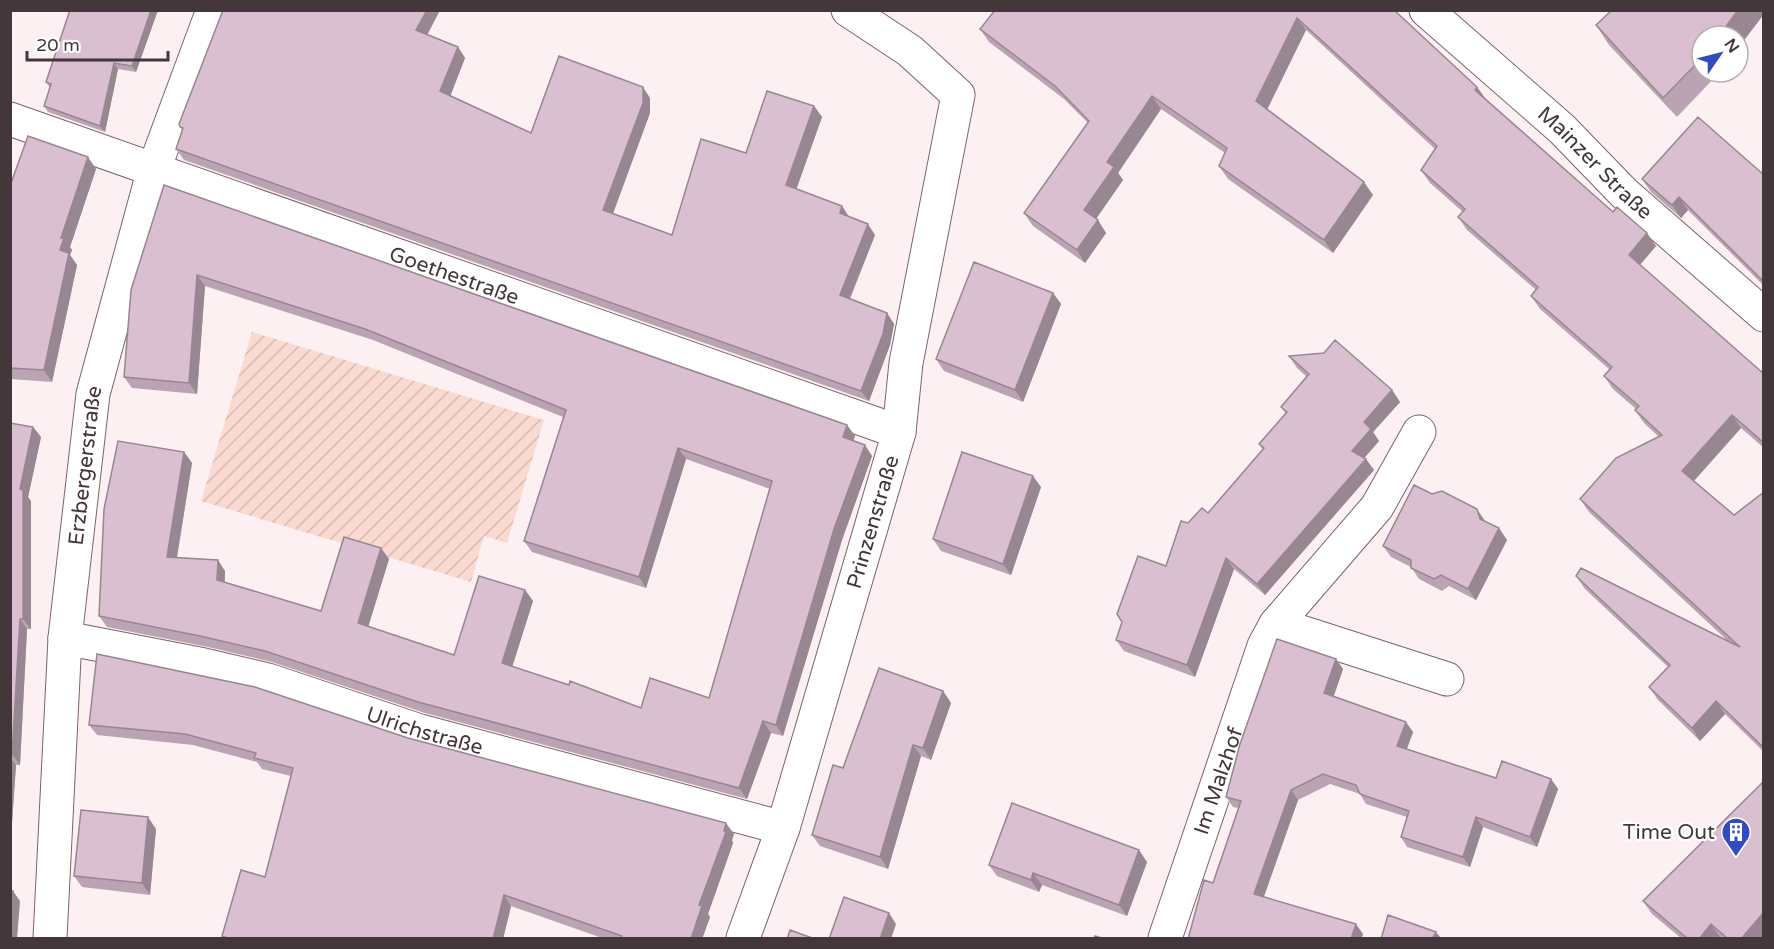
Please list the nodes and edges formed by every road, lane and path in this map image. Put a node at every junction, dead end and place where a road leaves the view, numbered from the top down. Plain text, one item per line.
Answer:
1 (213, 10) edge
2 (848, 10) edge
3 (1426, 10) edge
4 (10, 119) edge
5 (154, 169) junction
6 (1764, 315) edge
7 (899, 432) junction
8 (1419, 432) dead end
9 (1276, 624) junction
10 (64, 638) junction
11 (1447, 679) dead end
12 (783, 828) junction
13 (50, 939) edge
14 (742, 939) edge
15 (1165, 939) edge

1 - 5 street, Erzbergerstraße
2 - 7 street, Prinzenstraße
3 - 6 street, Mainzer Straße
4 - 5 street, Goethestraße
5 - 7 street, Goethestraße
5 - 10 street, Erzbergerstraße
7 - 12 street, Prinzenstraße
8 - 9 street, Im Malzhof
9 - 11 street
9 - 15 street, Im Malzhof
10 - 12 street, Ulrichstraße
10 - 13 street, Erzbergerstraße
12 - 14 street, Prinzenstraße

